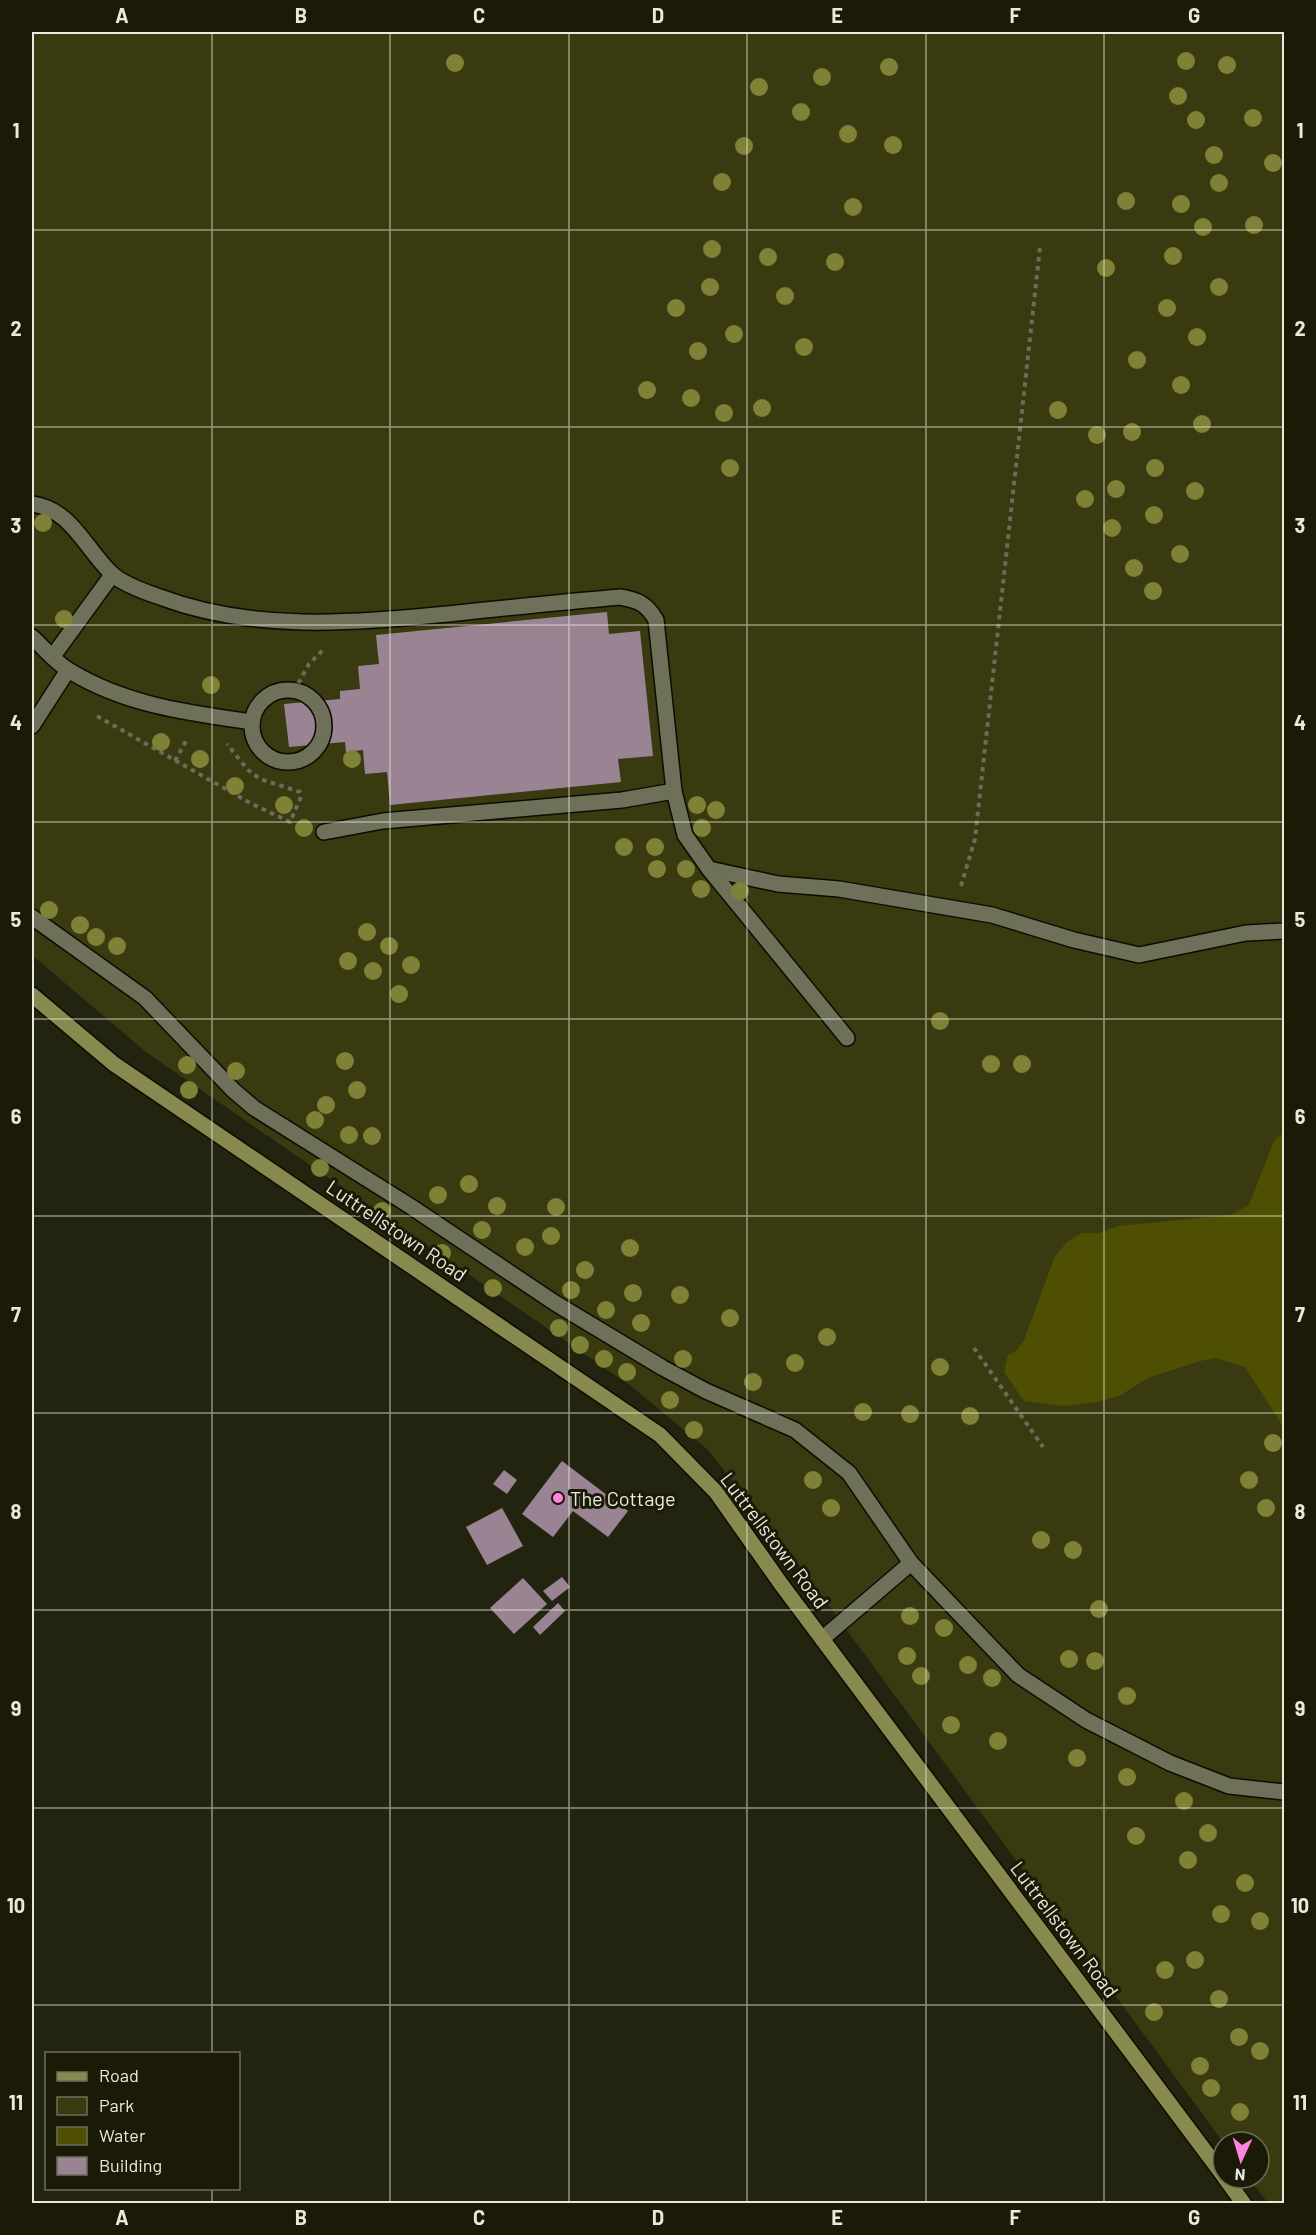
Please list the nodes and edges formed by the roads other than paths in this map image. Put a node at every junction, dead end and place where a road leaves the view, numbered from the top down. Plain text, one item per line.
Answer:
1 (32, 504) edge
2 (112, 575) junction
3 (32, 637) edge
4 (53, 656) junction
5 (68, 670) junction
6 (252, 722) junction
7 (32, 726) edge
8 (674, 791) junction
9 (324, 832) dead end
10 (710, 869) junction
11 (32, 917) edge
12 (1284, 931) edge
13 (32, 995) edge
14 (848, 1038) dead end
15 (911, 1563) junction
16 (822, 1639) junction
17 (1284, 1792) edge
18 (1211, 2160) edge
19 (1234, 2190) edge
20 (1244, 2204) edge

1 - 2 lane
2 - 4 lane
2 - 8 lane
3 - 4 lane
4 - 5 lane
5 - 6 lane
5 - 7 lane
6 - 6 lane
8 - 9 lane
8 - 10 lane
10 - 12 lane
10 - 14 lane
11 - 15 lane
13 - 16 street, Luttrellstown Road
15 - 16 lane
15 - 17 lane
16 - 18 street, Luttrellstown Road
19 - 20 street, Luttrellstown Road

